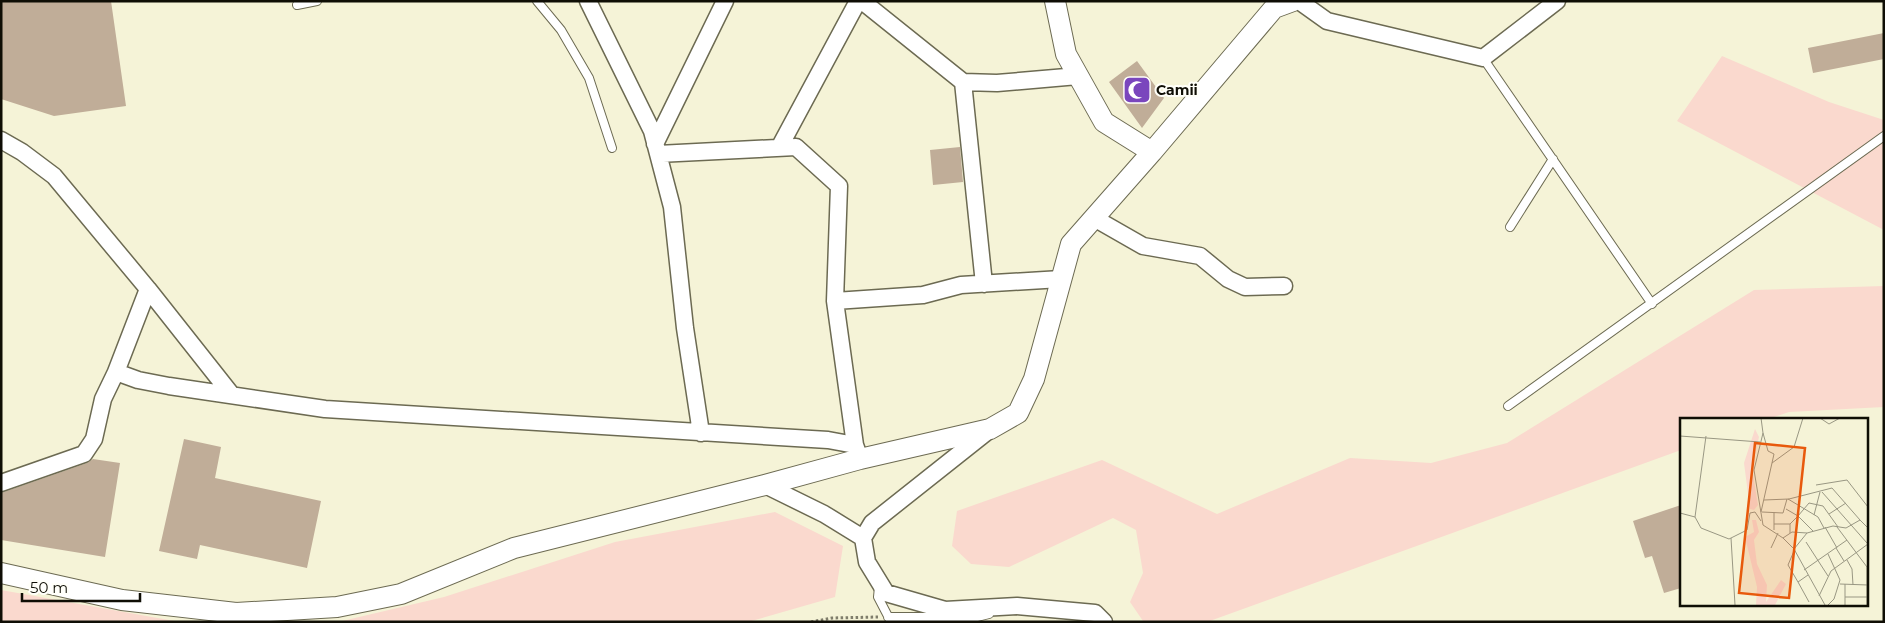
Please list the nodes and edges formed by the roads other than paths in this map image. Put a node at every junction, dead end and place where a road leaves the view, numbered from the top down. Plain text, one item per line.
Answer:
1 (317, 1) edge
2 (537, 1) edge
3 (588, 1) edge
4 (725, 1) edge
5 (858, 1) edge
6 (862, 1) edge
7 (1055, 1) edge
8 (1293, 1) edge
9 (1298, 1) edge
10 (1557, 1) edge
11 (1270, 4) edge
12 (297, 5) dead end
13 (1483, 58) junction
14 (1078, 76) junction
15 (963, 82) junction
16 (1884, 136) edge
17 (1, 140) edge
18 (612, 148) dead end
19 (779, 148) junction
20 (657, 149) junction
21 (1152, 152) junction
22 (1553, 159) junction
23 (1094, 218) junction
24 (1510, 227) dead end
25 (1061, 280) junction
26 (984, 284) junction
27 (1284, 286) dead end
28 (148, 289) junction
29 (835, 301) junction
30 (1652, 304) junction
31 (116, 372) junction
32 (230, 394) junction
33 (1508, 406) dead end
34 (990, 429) junction
35 (701, 433) junction
36 (857, 452) junction
37 (1, 483) edge
38 (765, 485) junction
39 (863, 538) junction
40 (1, 573) edge
41 (879, 582) junction
42 (1017, 606) junction
43 (890, 619) edge
44 (1104, 622) edge

1 - 12 lane
2 - 18 lane
3 - 20 street
4 - 20 street
5 - 19 street
6 - 15 street
7 - 14 street
8 - 11 street
9 - 13 street
10 - 13 street
11 - 21 street
13 - 22 lane
14 - 15 street
14 - 21 street
15 - 26 street
16 - 30 lane
17 - 28 street
19 - 20 street
19 - 29 street
20 - 35 street
21 - 23 street
22 - 24 lane
22 - 30 lane
23 - 25 street
23 - 27 street
25 - 26 street
25 - 34 street
26 - 29 street
28 - 31 street
28 - 32 street
29 - 36 street
30 - 33 lane
31 - 32 street
31 - 37 street
32 - 35 street
34 - 36 street
34 - 39 street
35 - 36 street
36 - 38 street
38 - 39 street
38 - 40 street
39 - 41 street
41 - 42 street
41 - 43 lane
42 - 43 lane
42 - 44 street

